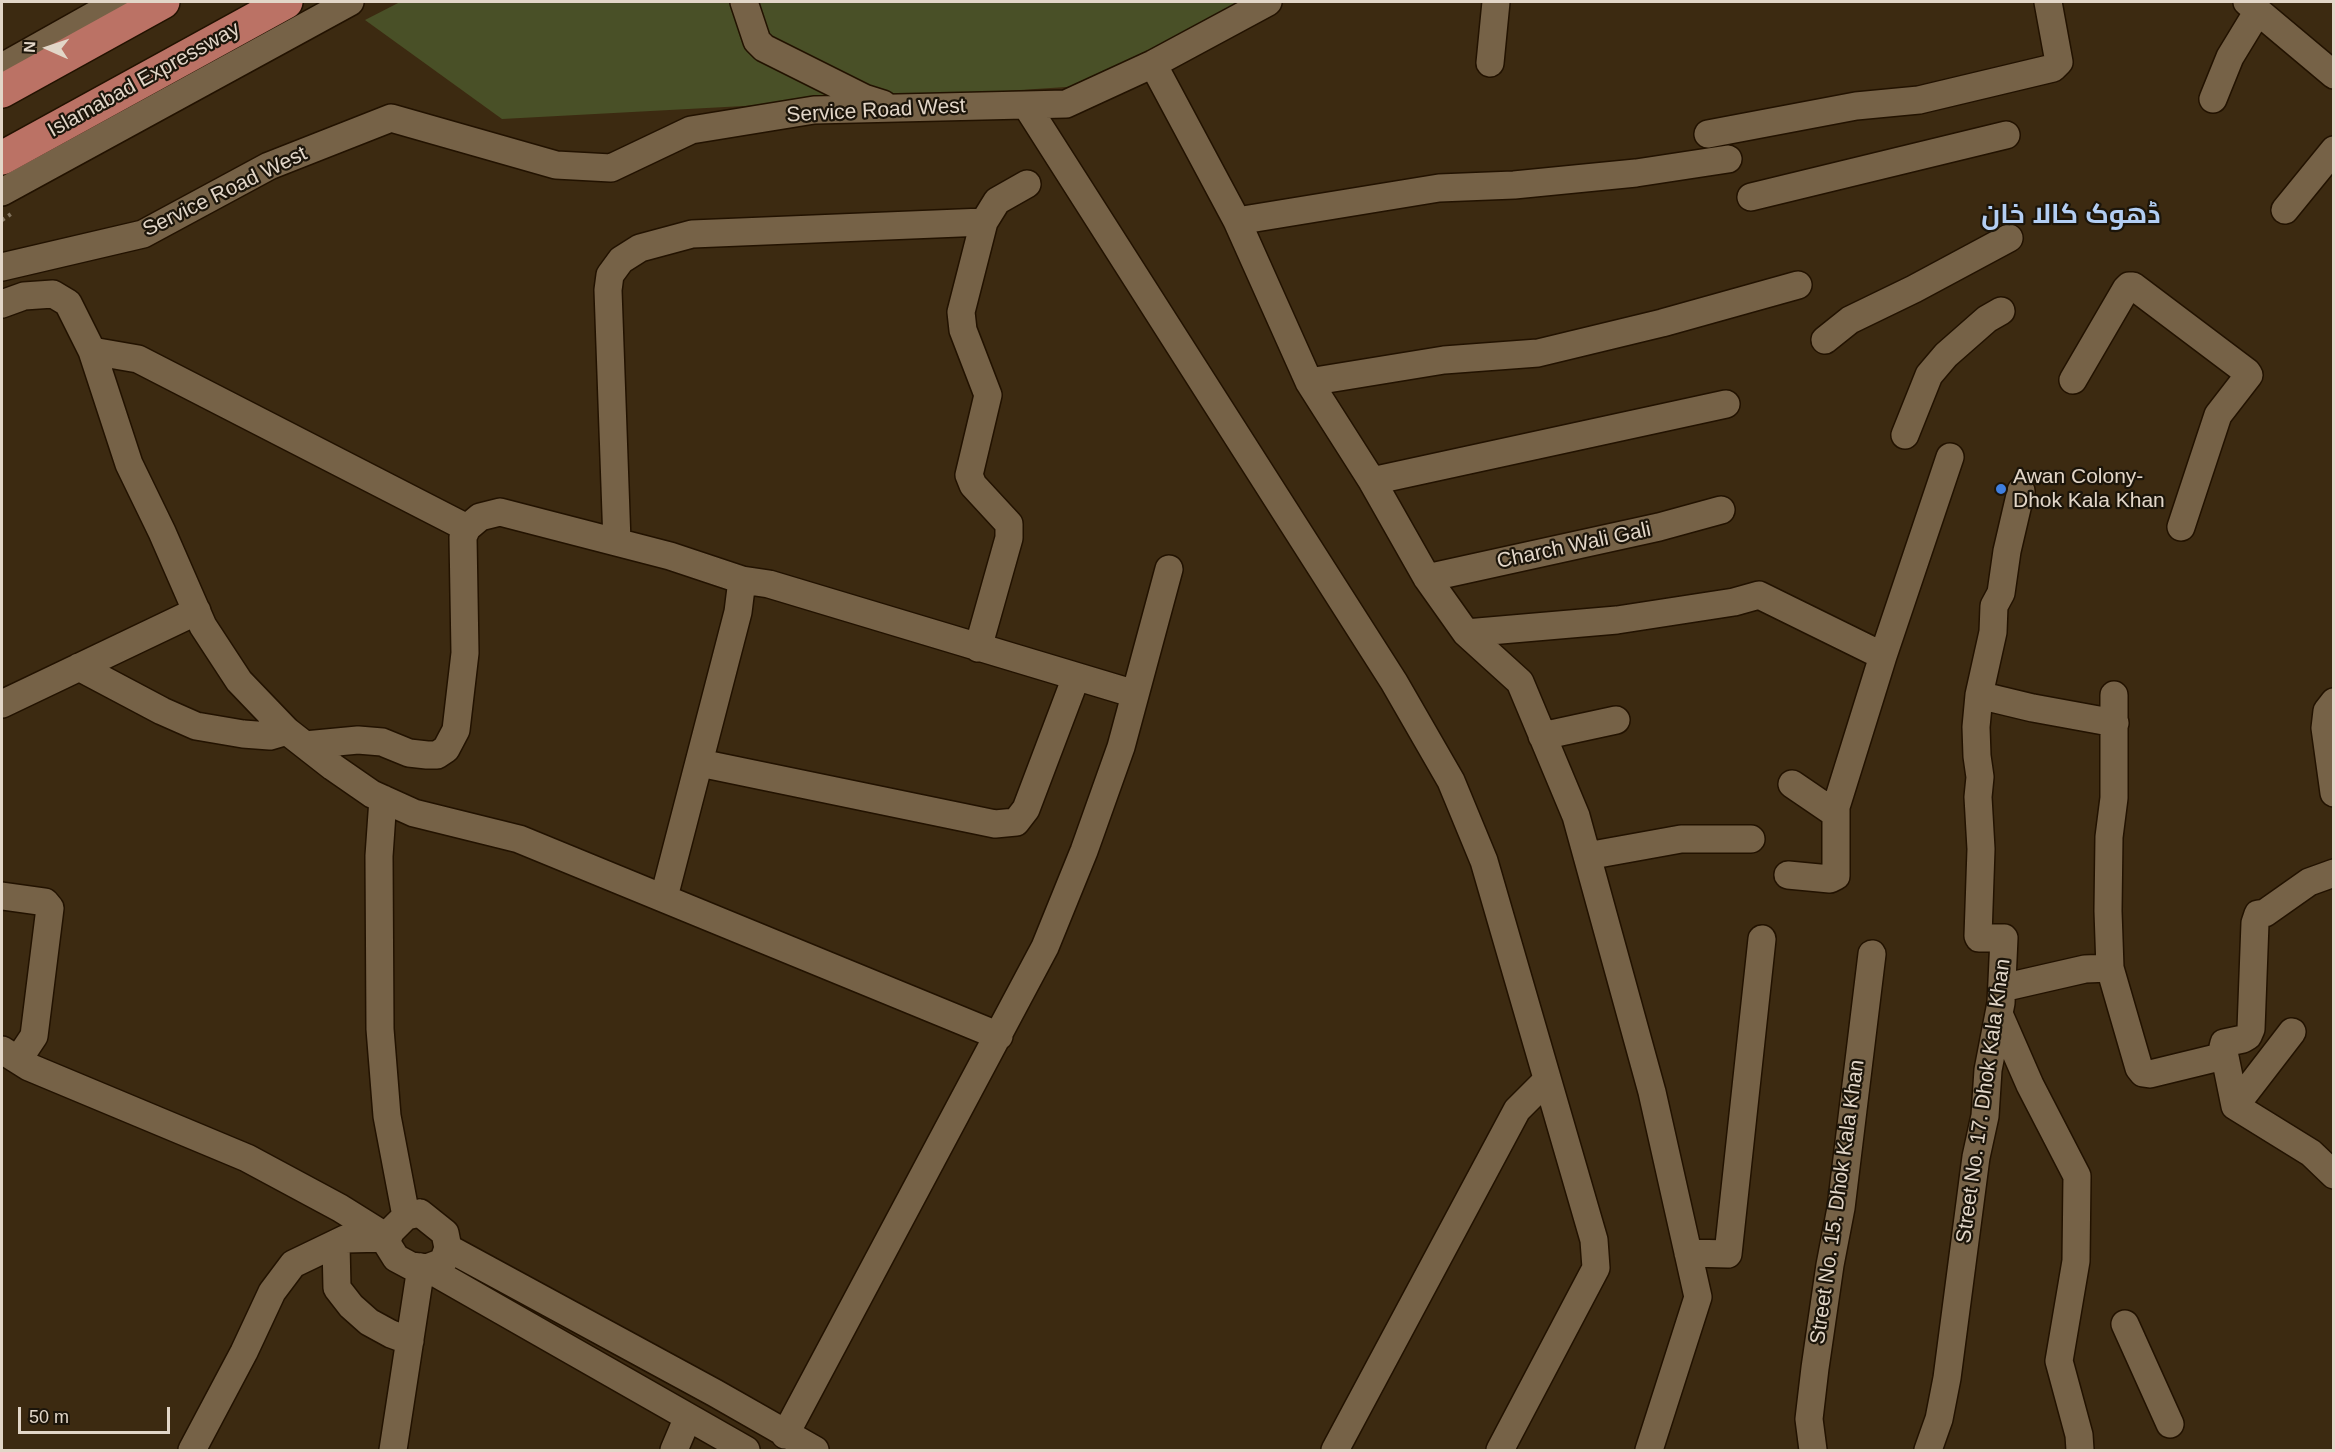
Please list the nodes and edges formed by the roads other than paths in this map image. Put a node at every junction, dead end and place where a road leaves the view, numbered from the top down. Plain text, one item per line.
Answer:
1 (118, 2) edge
2 (163, 2) edge
3 (286, 2) edge
4 (350, 2) edge
5 (744, 2) edge
6 (1268, 2) edge
7 (1496, 2) edge
8 (2048, 2) edge
9 (2254, 5) edge
10 (1490, 63) dead end
11 (1153, 64) junction
12 (2, 67) edge
13 (2334, 75) edge
14 (2, 91) edge
15 (2213, 99) dead end
16 (1026, 105) junction
17 (892, 107) junction
18 (1708, 134) dead end
19 (2006, 135) dead end
20 (2334, 150) edge
21 (2, 158) edge
22 (1728, 159) dead end
23 (1027, 184) dead end
24 (2, 192) edge
25 (1751, 197) dead end
26 (2285, 210) dead end
27 (1236, 221) junction
28 (984, 222) junction
29 (2008, 238) dead end
30 (2, 267) edge
31 (1798, 285) dead end
32 (2, 304) edge
33 (2001, 311) dead end
34 (1825, 340) dead end
35 (92, 351) junction
36 (2073, 380) dead end
37 (1309, 382) junction
38 (1726, 404) dead end
39 (1905, 435) dead end
40 (1950, 457) dead end
41 (1372, 481) junction
42 (2020, 491) dead end
43 (1721, 510) dead end
44 (2181, 527) dead end
45 (467, 528) junction
46 (617, 543) junction
47 (1169, 569) dead end
48 (1426, 578) junction
49 (742, 580) junction
50 (197, 611) junction
51 (1466, 633) junction
52 (978, 648) junction
53 (1883, 656) junction
54 (79, 667) junction
55 (1076, 677) junction
56 (1135, 694) junction
57 (1979, 694) junction
58 (2114, 695) dead end
59 (2334, 702) edge
60 (2, 704) edge
61 (1616, 720) dead end
62 (2115, 723) junction
63 (1542, 736) junction
64 (296, 738) junction
65 (700, 763) junction
66 (1792, 784) dead end
67 (2334, 793) edge
68 (383, 799) junction
69 (1836, 814) junction
70 (1751, 839) dead end
71 (1587, 856) junction
72 (2334, 873) edge
73 (1788, 875) dead end
74 (2, 896) edge
75 (663, 897) junction
76 (1762, 939) dead end
77 (1872, 954) dead end
78 (2110, 968) junction
79 (2000, 1001) junction
80 (2292, 1032) dead end
81 (999, 1036) junction
82 (10, 1055) edge
83 (2224, 1056) junction
84 (1547, 1080) junction
85 (2235, 1106) junction
86 (2333, 1183) edge
87 (406, 1216) junction
88 (388, 1238) junction
89 (336, 1244) junction
90 (448, 1248) junction
91 (1688, 1253) junction
92 (424, 1267) junction
93 (2125, 1324) dead end
94 (410, 1341) junction
95 (688, 1417) junction
96 (2170, 1424) dead end
97 (785, 1435) junction
98 (192, 1450) edge
99 (393, 1450) edge
100 (675, 1450) edge
101 (746, 1450) edge
102 (815, 1450) edge
103 (1335, 1450) edge
104 (1500, 1450) edge
105 (1649, 1450) edge
106 (1813, 1450) edge
107 (1928, 1450) edge
108 (2080, 1450) edge

1 - 12 street
2 - 14 highway
3 - 21 highway, Islamabad Expressway
4 - 24 street
5 - 17 street
6 - 11 street, Service Road West
7 - 10 street
8 - 18 street
9 - 13 street
9 - 15 street
11 - 16 street, Service Road West
11 - 27 street
16 - 17 street, Service Road West
16 - 84 street
17 - 30 street, Service Road West
19 - 25 street
20 - 26 street
22 - 27 street
23 - 28 street
27 - 37 street
28 - 46 street
28 - 52 street
29 - 34 street
31 - 37 street
32 - 35 street
33 - 39 street
35 - 45 street
35 - 50 street
36 - 44 street
37 - 41 street
38 - 41 street
40 - 53 street
41 - 48 street
42 - 57 street, Street No. 17. Dhok Kala Khan
43 - 48 street, Charch Wali Gali
45 - 46 street
45 - 64 street
46 - 49 street
47 - 56 street
48 - 51 street
49 - 52 street
49 - 65 street
50 - 54 street
50 - 64 street
51 - 53 street
51 - 63 street
52 - 55 street
53 - 69 street
54 - 60 street
54 - 64 street
55 - 56 street
55 - 65 street
56 - 81 street
57 - 62 street
57 - 79 street, Street No. 17. Dhok Kala Khan
58 - 62 street
59 - 67 street
61 - 63 street
62 - 78 street
63 - 71 street
64 - 68 street
65 - 75 street
66 - 69 street
68 - 75 street
68 - 87 street
69 - 73 street
70 - 71 street
71 - 91 street
72 - 83 street
74 - 82 street
75 - 81 street
76 - 91 street
77 - 106 street, Street No. 15. Dhok Kala Khan
78 - 79 street
78 - 83 street
79 - 107 street, Street No. 17. Dhok Kala Khan
79 - 108 street
80 - 85 street
81 - 97 street
82 - 88 street
83 - 85 street
84 - 103 street
84 - 104 street
85 - 86 street
87 - 88 street
87 - 90 street
88 - 89 street
88 - 92 street
89 - 94 street
89 - 98 street
90 - 92 street
90 - 97 street
91 - 105 street
92 - 94 street
92 - 95 street
93 - 96 street
94 - 99 street
95 - 100 street
95 - 101 street
97 - 102 street

